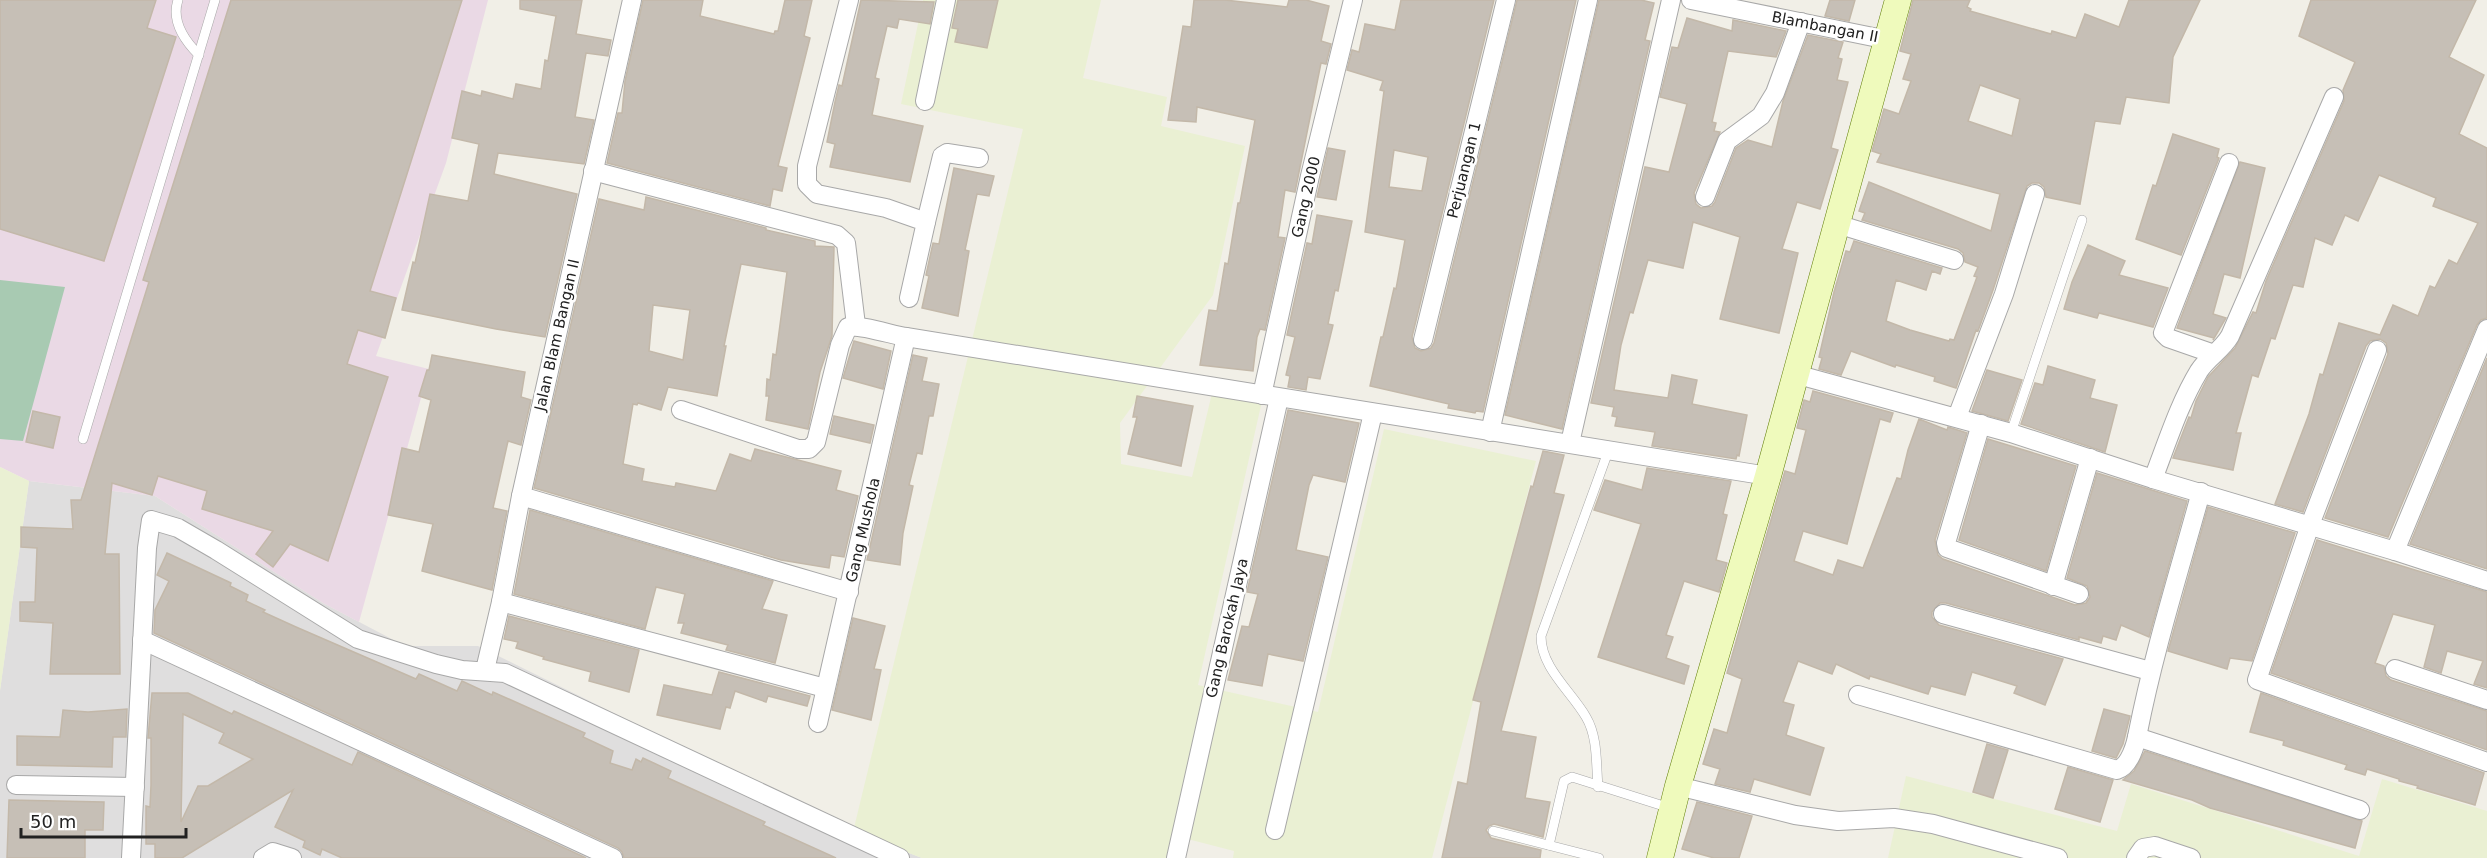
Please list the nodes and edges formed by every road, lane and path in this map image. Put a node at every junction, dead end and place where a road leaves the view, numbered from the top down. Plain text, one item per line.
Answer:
1 (178, 0) edge
2 (215, 0) edge
3 (632, 0) edge
4 (849, 0) edge
5 (946, 0) edge
6 (1353, 0) edge
7 (1506, 0) edge
8 (1588, 0) edge
9 (1671, 0) edge
10 (1691, 0) edge
11 (1898, 0) edge
12 (1801, 22) junction
13 (1869, 36) junction
14 (199, 55) junction
15 (2334, 97) dead end
16 (925, 101) dead end
17 (978, 158) dead end
18 (2229, 163) dead end
19 (593, 171) junction
20 (2035, 194) dead end
21 (1705, 197) dead end
22 (2082, 220) dead end
23 (926, 222) junction
24 (1837, 224) junction
25 (1954, 260) dead end
26 (909, 298) dead end
27 (856, 325) junction
28 (2487, 329) edge
29 (906, 338) junction
30 (1423, 340) dead end
31 (2378, 350) dead end
32 (2214, 354) junction
33 (1795, 374) junction
34 (1271, 397) junction
35 (681, 410) dead end
36 (1372, 413) junction
37 (1957, 417) junction
38 (1981, 424) junction
39 (1490, 432) junction
40 (2011, 433) junction
41 (83, 439) dead end
42 (1570, 443) junction
43 (1609, 449) junction
44 (2090, 458) junction
45 (1750, 473) junction
46 (2153, 479) junction
47 (2201, 492) junction
48 (521, 496) junction
49 (2310, 525) junction
50 (2395, 551) junction
51 (2487, 582) edge
52 (2053, 586) junction
53 (849, 592) junction
54 (2079, 594) dead end
55 (501, 602) junction
56 (1943, 614) dead end
57 (142, 640) junction
58 (487, 660) junction
59 (2395, 669) dead end
60 (2150, 671) junction
61 (825, 688) junction
62 (1858, 695) dead end
63 (2487, 700) edge
64 (818, 723) dead end
65 (2137, 737) junction
66 (2487, 762) edge
67 (16, 785) dead end
68 (135, 787) junction
69 (1598, 787) junction
70 (1675, 797) junction
71 (2360, 810) dead end
72 (1275, 830) dead end
73 (1493, 831) dead end
74 (1549, 844) junction
75 (131, 858) edge
76 (263, 858) edge
77 (292, 858) edge
78 (613, 858) edge
79 (900, 858) edge
80 (1176, 858) edge
81 (1599, 858) edge
82 (1660, 858) edge
83 (2058, 858) edge
84 (2136, 858) edge
85 (2191, 858) edge

1 - 14 lane
2 - 14 lane
3 - 19 street, Jalan Blam Bangan II
4 - 23 street
5 - 16 street
6 - 34 street, Gang 2000
7 - 30 street, Perjuangan 1
8 - 39 street
9 - 42 street
10 - 12 street, Blambangan II
11 - 13 street
12 - 13 street, Blambangan II
12 - 21 street
13 - 24 street
14 - 41 lane
15 - 32 street
17 - 23 street
18 - 32 street
19 - 27 street
19 - 48 street, Jalan Blam Bangan II
20 - 37 street
22 - 40 lane
23 - 26 street
24 - 25 street
24 - 33 street
27 - 29 street
27 - 35 street
28 - 50 street
29 - 34 street
29 - 53 street, Gang Mushola
31 - 49 street
32 - 46 street
33 - 37 street
33 - 45 street
34 - 36 street
34 - 80 street, Gang Barokah Jaya
36 - 39 street
36 - 72 street
37 - 38 street
38 - 40 street
38 - 52 street
39 - 42 street
40 - 44 street
42 - 43 street
43 - 45 street
43 - 69 lane
44 - 46 street
44 - 52 street
45 - 70 street
46 - 47 street
47 - 49 street
47 - 60 street
48 - 53 street
48 - 55 street, Jalan Blam Bangan II
49 - 50 street
49 - 66 street
50 - 51 street
52 - 54 street
53 - 61 street, Gang Mushola
55 - 58 street, Jalan Blam Bangan II
55 - 61 street
56 - 60 street
57 - 58 street
57 - 68 street
57 - 78 street
58 - 79 street
59 - 63 street
60 - 65 street
61 - 64 street, Gang Mushola
62 - 65 street
65 - 71 street
67 - 68 street
68 - 75 street
69 - 70 lane
69 - 74 lane
70 - 82 street
70 - 83 street
73 - 74 lane
74 - 81 lane
76 - 77 street
84 - 85 street

